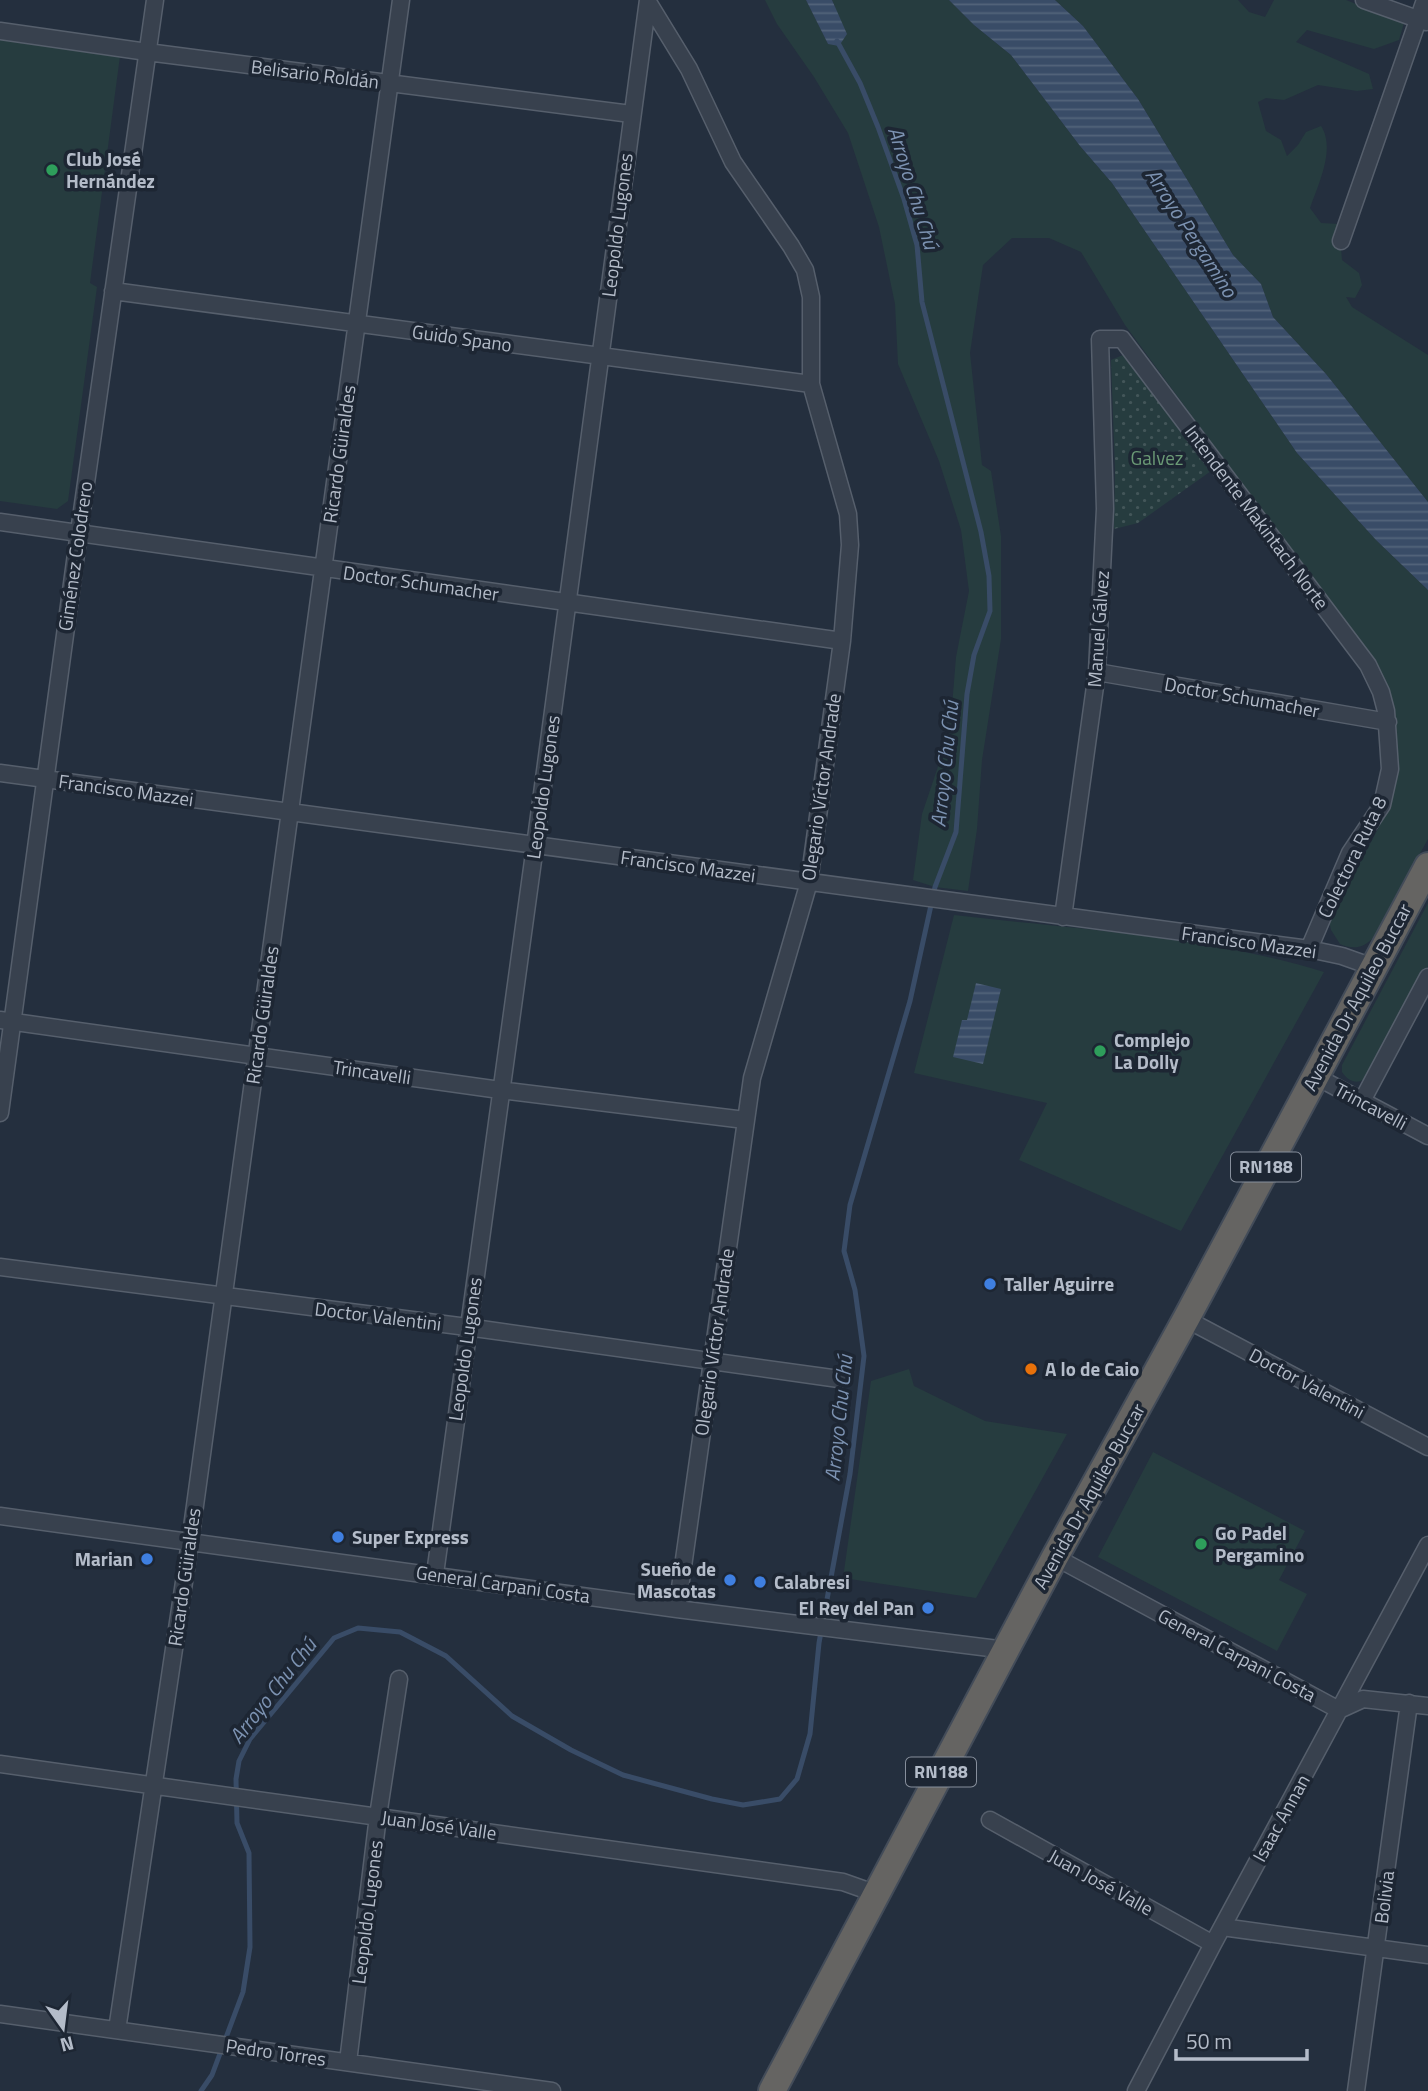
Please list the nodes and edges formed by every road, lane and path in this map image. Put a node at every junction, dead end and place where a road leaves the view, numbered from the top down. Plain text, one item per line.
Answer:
1 (155, 0) edge
2 (401, 0) edge
3 (1364, 0) edge
4 (1425, 0) edge
5 (648, 1) edge
6 (1423, 21) edge
7 (0, 31) edge
8 (147, 52) junction
9 (390, 84) junction
10 (631, 114) junction
11 (1341, 241) dead end
12 (113, 291) junction
13 (357, 324) junction
14 (1100, 339) joint
15 (600, 358) junction
16 (811, 384) junction
17 (0, 522) edge
18 (79, 532) junction
19 (324, 569) junction
20 (568, 604) junction
21 (842, 641) junction
22 (1097, 672) junction
23 (1388, 722) junction
24 (0, 773) edge
25 (45, 779) junction
26 (290, 813) junction
27 (535, 846) junction
28 (1428, 866) edge
29 (809, 882) junction
30 (1063, 917) junction
31 (1309, 949) junction
32 (1373, 967) junction
33 (1428, 977) edge
34 (6, 1021) edge
35 (256, 1057) junction
36 (1315, 1076) junction
37 (500, 1090) junction
38 (1362, 1101) junction
39 (0, 1113) edge
40 (745, 1120) junction
41 (1428, 1136) edge
42 (0, 1267) edge
43 (224, 1297) junction
44 (1186, 1319) junction
45 (467, 1327) junction
46 (712, 1361) junction
47 (839, 1379) dead end
48 (1428, 1447) edge
49 (0, 1516) edge
50 (190, 1542) junction
51 (1428, 1545) edge
52 (1055, 1557) junction
53 (435, 1574) junction
54 (677, 1609) junction
55 (1006, 1650) junction
56 (400, 1679) dead end
57 (1409, 1703) junction
58 (1428, 1706) edge
59 (1339, 1710) junction
60 (0, 1764) edge
61 (153, 1785) junction
62 (378, 1816) junction
63 (990, 1820) dead end
64 (877, 1894) junction
65 (1222, 1927) junction
66 (1213, 1944) junction
67 (1377, 1948) junction
68 (1428, 1955) edge
69 (0, 2014) edge
70 (117, 2030) junction
71 (348, 2062) junction
72 (552, 2091) edge
73 (772, 2091) edge
74 (1136, 2091) edge
75 (1356, 2091) edge

1 - 8 street, Giménez Colodrero
2 - 9 street, Ricardo Güiraldes
3 - 6 street
4 - 6 street
5 - 10 street, Leopoldo Lugones
5 - 16 street, Olegario Víctor Andrade
6 - 11 street
7 - 8 street, Belisario Roldán
8 - 9 street, Belisario Roldán
8 - 12 street, Giménez Colodrero
9 - 10 street, Belisario Roldán
9 - 13 street, Ricardo Güiraldes
10 - 15 street, Leopoldo Lugones
12 - 13 street, Guido Spano
12 - 18 street, Giménez Colodrero
13 - 15 street, Guido Spano
13 - 19 street, Ricardo Güiraldes
14 - 22 street, Manuel Gálvez
14 - 23 street, Intendente Makintach Norte
15 - 16 street, Guido Spano
15 - 20 street, Leopoldo Lugones
16 - 21 street, Olegario Víctor Andrade
17 - 18 street, Doctor Schumacher
18 - 19 street, Doctor Schumacher
18 - 25 street, Giménez Colodrero
19 - 20 street, Doctor Schumacher
19 - 26 street, Ricardo Güiraldes
20 - 21 street, Doctor Schumacher
20 - 27 street, Leopoldo Lugones
21 - 29 street, Olegario Víctor Andrade
22 - 23 street, Doctor Schumacher
22 - 30 street, Manuel Gálvez
23 - 31 street, Colectora Ruta 8
24 - 25 street, Francisco Mazzei
25 - 26 street, Francisco Mazzei
25 - 34 street, Giménez Colodrero
26 - 27 street, Francisco Mazzei
26 - 35 street, Ricardo Güiraldes
27 - 29 street, Francisco Mazzei
27 - 37 street, Leopoldo Lugones
28 - 32 highway, Avenida Dr Aquileo Buccar / RN188
29 - 30 street, Francisco Mazzei
29 - 40 street, Olegario Víctor Andrade
30 - 31 street, Francisco Mazzei
31 - 32 street, Francisco Mazzei
32 - 36 highway, Avenida Dr Aquileo Buccar / RN188
33 - 38 street
34 - 35 street, Trincavelli
34 - 39 street, Giménez Colodrero
35 - 37 street, Trincavelli
35 - 43 street, Ricardo Güiraldes
36 - 38 street, Trincavelli
36 - 44 highway, Avenida Dr Aquileo Buccar / RN188
37 - 40 street, Trincavelli
37 - 45 street, Leopoldo Lugones
38 - 41 street, Trincavelli
40 - 46 street, Olegario Víctor Andrade
42 - 43 street, Doctor Valentini
43 - 45 street, Doctor Valentini
43 - 50 street, Ricardo Güiraldes
44 - 48 street, Doctor Valentini
44 - 52 highway, Avenida Dr Aquileo Buccar / RN188
45 - 46 street, Doctor Valentini
45 - 53 street, Leopoldo Lugones
46 - 47 street, Doctor Valentini
46 - 54 street, Olegario Víctor Andrade
49 - 50 street, General Carpani Costa
50 - 53 street, General Carpani Costa
50 - 61 street, Ricardo Güiraldes
51 - 59 street, Isaac Annan
52 - 55 highway, Avenida Dr Aquileo Buccar / RN188
52 - 59 street, General Carpani Costa
53 - 54 street, General Carpani Costa
54 - 55 street, General Carpani Costa
55 - 64 highway, Avenida Dr Aquileo Buccar / RN188
56 - 62 street, Leopoldo Lugones
57 - 58 street, General Carpani Costa
57 - 59 street, General Carpani Costa
57 - 67 street, Bolivia
59 - 65 street, Isaac Annan
60 - 61 street, Juan José Valle
61 - 62 street, Juan José Valle
61 - 70 street, Ricardo Güiraldes
62 - 64 street, Juan José Valle
62 - 71 street, Leopoldo Lugones
63 - 66 street, Juan José Valle
64 - 73 highway, Avenida Dr Aquileo Buccar / RN188
65 - 66 street, Isaac Annan
65 - 67 street
66 - 74 street, Isaac Annan
67 - 68 street
67 - 75 street, Bolivia
69 - 70 street, Pedro Torres
70 - 71 street, Pedro Torres
71 - 72 street, Pedro Torres

